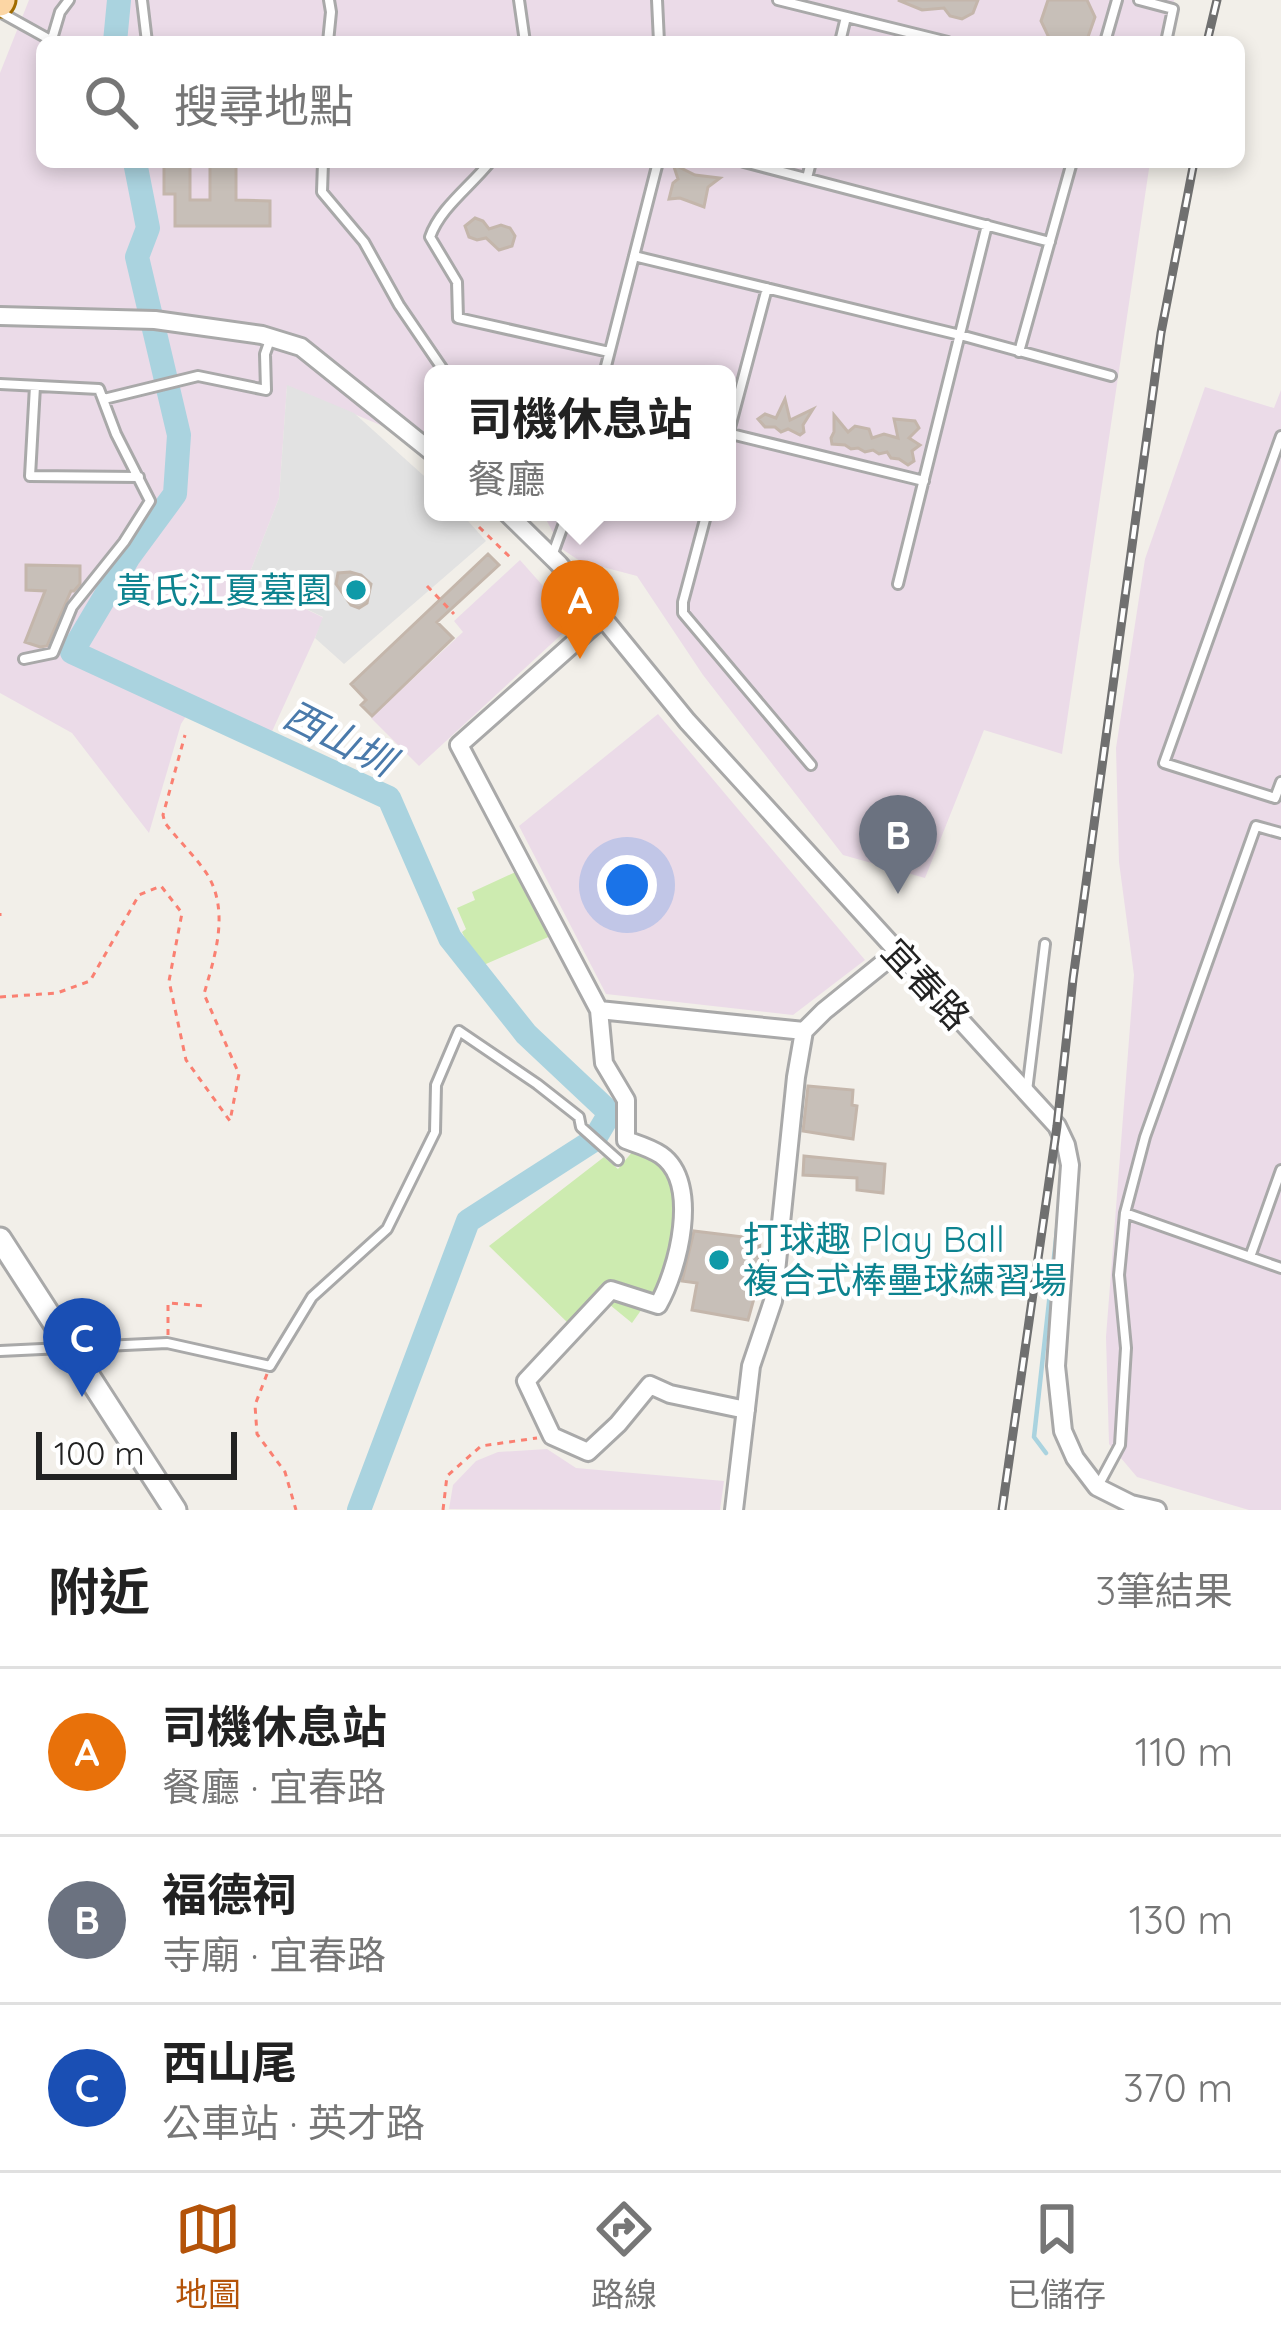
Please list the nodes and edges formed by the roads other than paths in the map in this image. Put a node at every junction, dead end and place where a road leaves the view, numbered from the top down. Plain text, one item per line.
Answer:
1 (69, 0) edge
2 (142, 0) edge
3 (329, 0) edge
4 (519, 0) edge
5 (657, 0) edge
6 (778, 0) edge
7 (1117, 0) edge
8 (1139, 0) edge
9 (0, 12) edge
10 (846, 17) junction
11 (45, 36) edge
12 (54, 36) edge
13 (146, 36) edge
14 (329, 36) edge
15 (524, 36) edge
16 (659, 36) edge
17 (841, 36) edge
18 (924, 36) edge
19 (1107, 36) edge
20 (1167, 36) edge
21 (323, 168) edge
22 (485, 168) edge
23 (656, 168) edge
24 (768, 168) edge
25 (810, 168) edge
26 (1070, 168) edge
27 (807, 178) junction
28 (987, 225) junction
29 (1050, 242) junction
30 (634, 256) junction
31 (767, 288) junction
32 (0, 316) edge
33 (960, 335) junction
34 (271, 338) junction
35 (609, 352) junction
36 (1019, 352) junction
37 (440, 365) edge
38 (606, 365) edge
39 (1112, 376) dead end
40 (0, 384) edge
41 (35, 386) junction
42 (104, 399) junction
43 (736, 402) edge
44 (1281, 436) edge
45 (736, 437) edge
46 (424, 446) edge
47 (139, 477) junction
48 (923, 482) junction
49 (518, 521) edge
50 (565, 521) edge
51 (705, 521) edge
52 (551, 557) junction
53 (898, 584) dead end
54 (602, 618) junction
55 (24, 659) dead end
56 (811, 765) dead end
57 (1281, 782) edge
58 (1281, 833) edge
59 (1045, 944) dead end
60 (897, 952) junction
61 (598, 1010) junction
62 (804, 1031) junction
63 (1027, 1094) junction
64 (618, 1160) dead end
65 (1281, 1170) edge
66 (1125, 1213) junction
67 (0, 1239) edge
68 (1250, 1257) junction
69 (1281, 1268) edge
70 (71, 1348) junction
71 (0, 1351) edge
72 (746, 1410) junction
73 (1097, 1487) junction
74 (175, 1510) edge
75 (734, 1510) edge
76 (1157, 1510) edge

1 - 12 lane
2 - 13 lane
3 - 14 lane
4 - 15 lane
5 - 16 lane
6 - 10 lane
7 - 19 lane
8 - 20 lane
9 - 11 lane
10 - 17 lane
10 - 18 lane
21 - 37 lane
22 - 35 lane
23 - 30 lane
24 - 27 lane
25 - 27 lane
26 - 29 lane
27 - 28 lane
28 - 29 lane
28 - 33 lane
29 - 36 lane
30 - 31 lane
30 - 35 lane
31 - 33 lane
31 - 43 lane
32 - 34 street
33 - 36 lane
33 - 48 lane
34 - 42 lane
34 - 46 street
35 - 38 lane
36 - 39 lane
40 - 41 lane
41 - 42 lane
41 - 47 lane
42 - 47 lane
44 - 57 lane
45 - 48 lane
47 - 55 lane
48 - 53 lane
49 - 52 street, 宜春路
50 - 52 lane
51 - 56 lane
52 - 54 street, 宜春路
54 - 60 street, 宜春路
54 - 61 street
58 - 66 lane
59 - 63 lane
60 - 62 street
60 - 63 street, 宜春路
61 - 62 street
61 - 72 street
62 - 72 street
63 - 73 street, 宜春路
64 - 70 lane
65 - 68 lane
66 - 68 lane
66 - 73 lane
67 - 70 street
68 - 69 lane
70 - 71 lane
70 - 74 street
72 - 75 street
73 - 76 street

